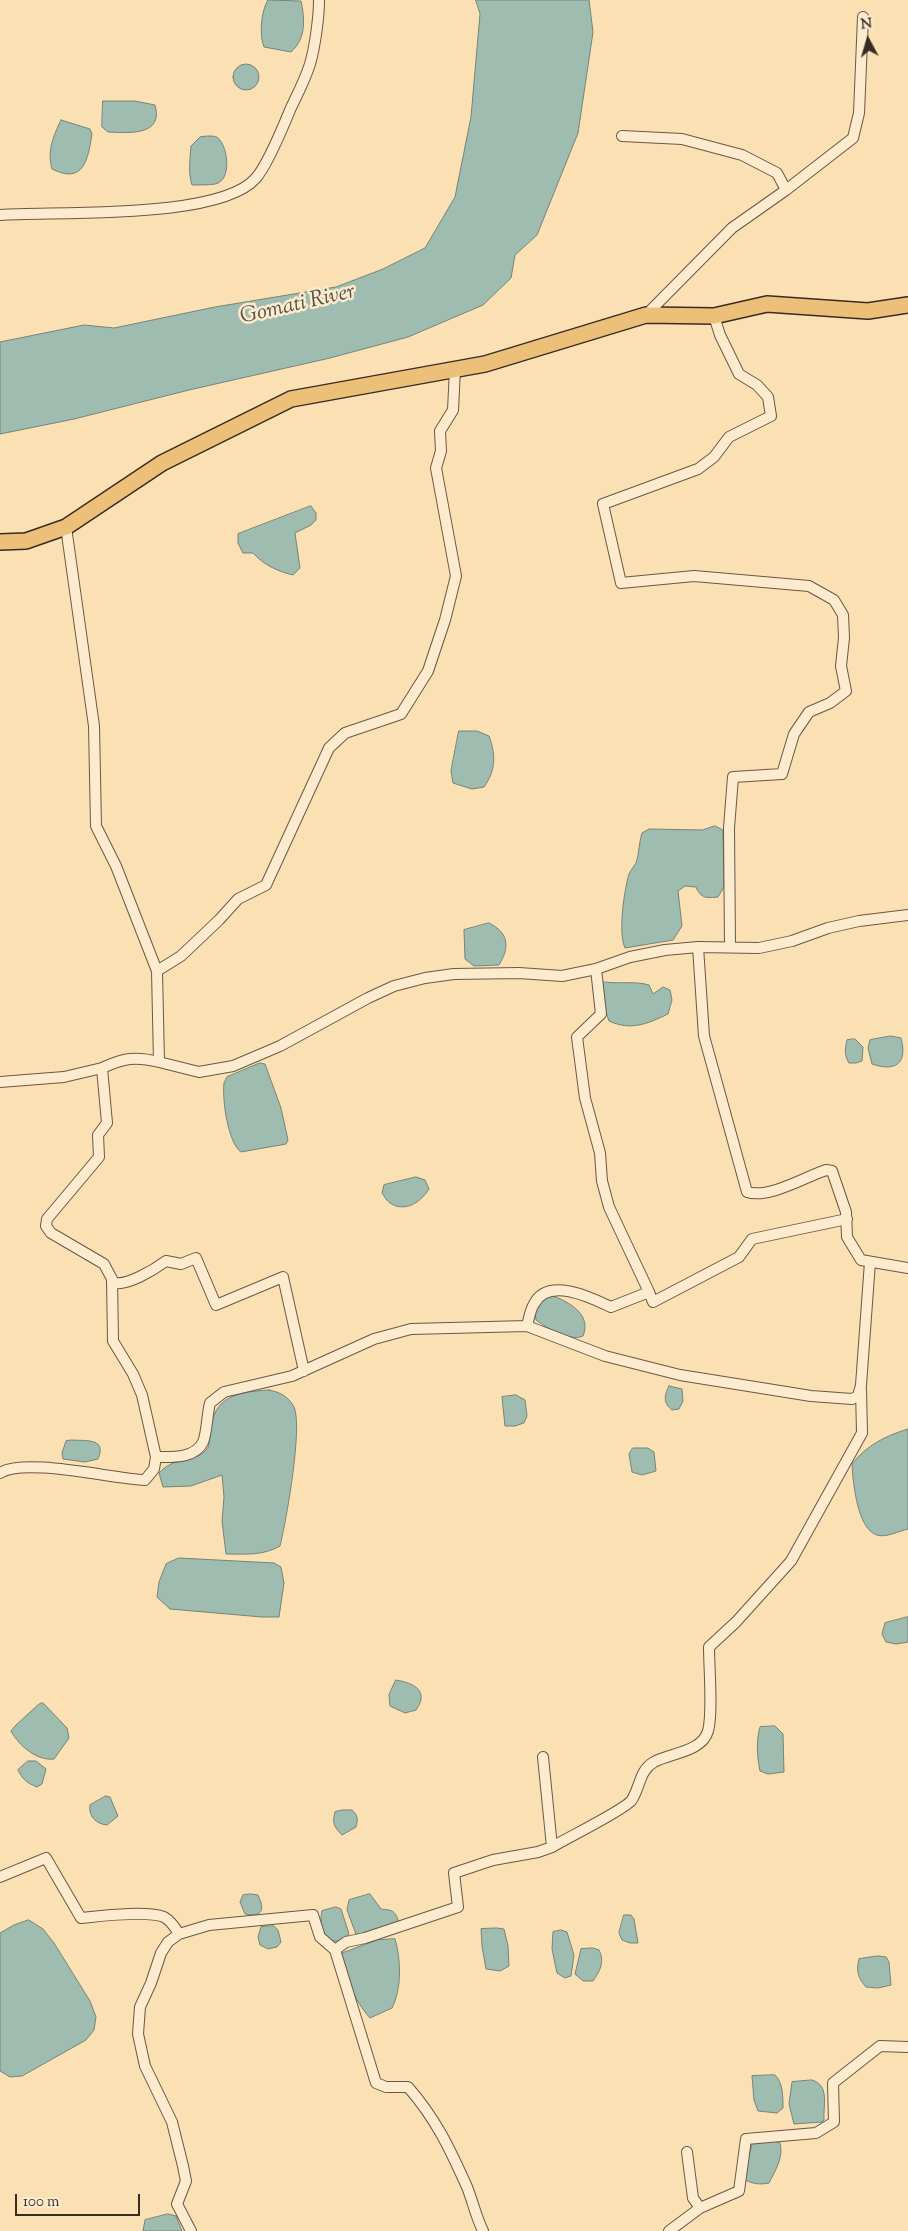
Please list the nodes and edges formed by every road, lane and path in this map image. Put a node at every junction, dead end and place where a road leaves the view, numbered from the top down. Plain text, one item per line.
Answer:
1 (319, 0) edge
2 (863, 17) dead end
3 (622, 136) dead end
4 (786, 190) junction
5 (0, 215) edge
6 (908, 305) edge
7 (646, 315) junction
8 (714, 316) junction
9 (455, 369) junction
10 (66, 526) junction
11 (0, 542) edge
12 (908, 915) edge
13 (730, 946) junction
14 (698, 947) junction
15 (596, 970) junction
16 (156, 971) junction
17 (158, 1062) junction
18 (102, 1068) junction
19 (0, 1082) edge
20 (846, 1219) junction
21 (870, 1262) junction
22 (908, 1268) edge
23 (112, 1282) junction
24 (649, 1292) junction
25 (527, 1326) junction
26 (304, 1371) junction
27 (861, 1385) junction
28 (156, 1457) junction
29 (0, 1473) edge
30 (543, 1757) dead end
31 (552, 1846) junction
32 (0, 1877) edge
33 (179, 1934) junction
34 (335, 1950) junction
35 (908, 2047) edge
36 (687, 2152) dead end
37 (700, 2208) junction
38 (190, 2231) edge
39 (483, 2231) edge
40 (669, 2231) edge

1 - 5 street
2 - 4 street
3 - 4 street
4 - 7 street
6 - 8 highway
7 - 8 highway
7 - 9 highway
8 - 13 street
9 - 10 highway
9 - 16 street
10 - 11 highway
10 - 16 street
12 - 13 street
13 - 14 street
14 - 15 street
14 - 20 street
15 - 17 street
15 - 24 street
16 - 17 street
17 - 18 street
18 - 19 street
18 - 23 street
20 - 21 street
20 - 24 street
21 - 22 street
21 - 27 street
23 - 26 street
23 - 28 street
24 - 25 street
25 - 26 street
25 - 27 street
26 - 28 street
27 - 31 street
28 - 29 street
30 - 31 street
31 - 34 street
32 - 33 street
33 - 34 street
33 - 38 street
34 - 39 street
35 - 37 street
36 - 37 street
37 - 40 street

